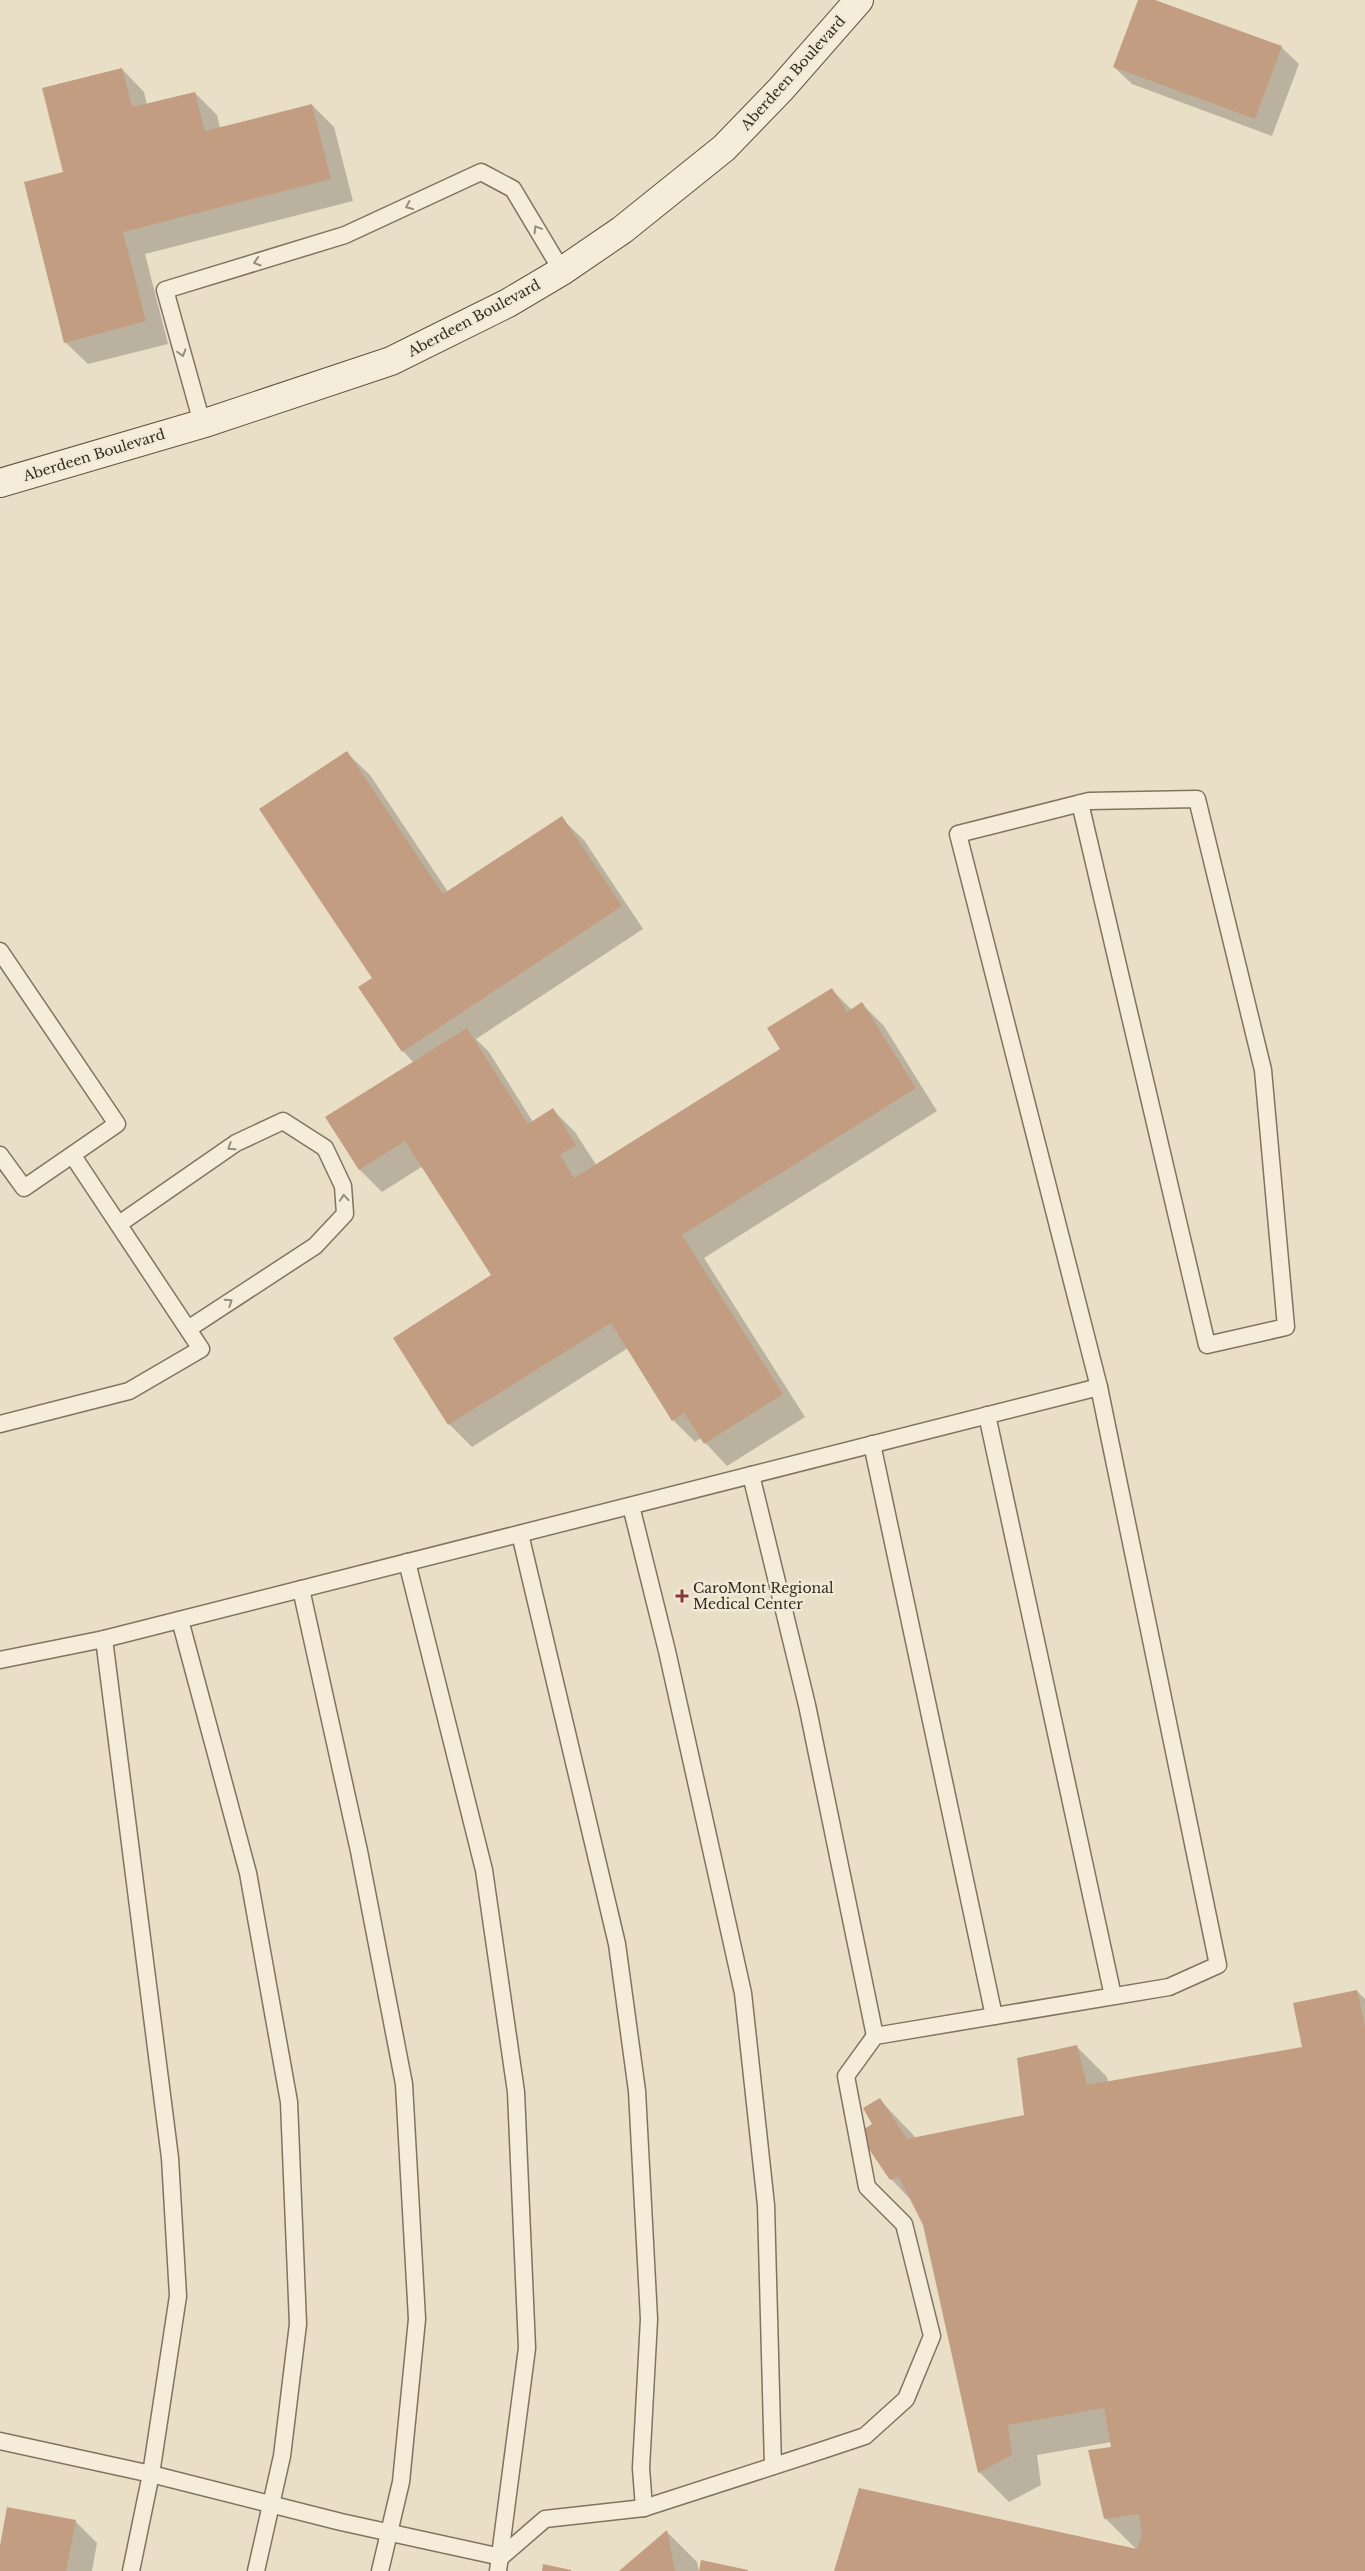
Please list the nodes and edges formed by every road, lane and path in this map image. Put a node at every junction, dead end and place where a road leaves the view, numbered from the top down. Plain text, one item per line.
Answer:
1 (859, 0) edge
2 (562, 271) junction
3 (202, 423) junction
4 (0, 483) edge
5 (1080, 803) junction
6 (0, 951) edge
7 (0, 1155) edge
8 (74, 1156) junction
9 (119, 1224) junction
10 (188, 1329) junction
11 (1099, 1387) junction
12 (987, 1415) junction
13 (0, 1424) edge
14 (872, 1444) junction
15 (751, 1475) junction
16 (631, 1506) junction
17 (520, 1534) junction
18 (407, 1562) junction
19 (301, 1589) junction
20 (180, 1620) junction
21 (104, 1639) junction
22 (0, 1660) edge
23 (1113, 1996) junction
24 (994, 2016) junction
25 (875, 2036) junction
26 (0, 2441) edge
27 (773, 2466) junction
28 (151, 2474) junction
29 (272, 2504) junction
30 (644, 2508) junction
31 (389, 2532) junction
32 (499, 2564) edge
33 (131, 2571) edge
34 (256, 2571) edge
35 (380, 2571) edge

1 - 2 main road, Aberdeen Boulevard
2 - 3 main road, Aberdeen Boulevard
2 -> 3 lane
3 - 4 main road, Aberdeen Boulevard
5 - 5 lane
5 - 11 lane
6 - 8 lane
7 - 8 lane
8 - 9 lane
9 - 10 lane
10 -> 9 lane
10 - 13 lane
11 - 12 lane
11 - 23 lane
12 - 14 lane
12 - 23 lane
14 - 15 lane
14 - 24 lane
15 - 16 lane
15 - 25 lane
16 - 17 lane
16 - 27 lane
17 - 18 lane
17 - 30 lane
18 - 19 lane
18 - 32 lane
19 - 20 lane
19 - 31 lane
20 - 21 lane
20 - 29 lane
21 - 22 lane
21 - 28 lane
23 - 24 lane
24 - 25 lane
25 - 27 lane
26 - 28 lane
27 - 30 lane
28 - 29 lane
28 - 33 lane
29 - 31 lane
29 - 34 lane
30 - 32 lane
31 - 32 lane
31 - 35 lane

